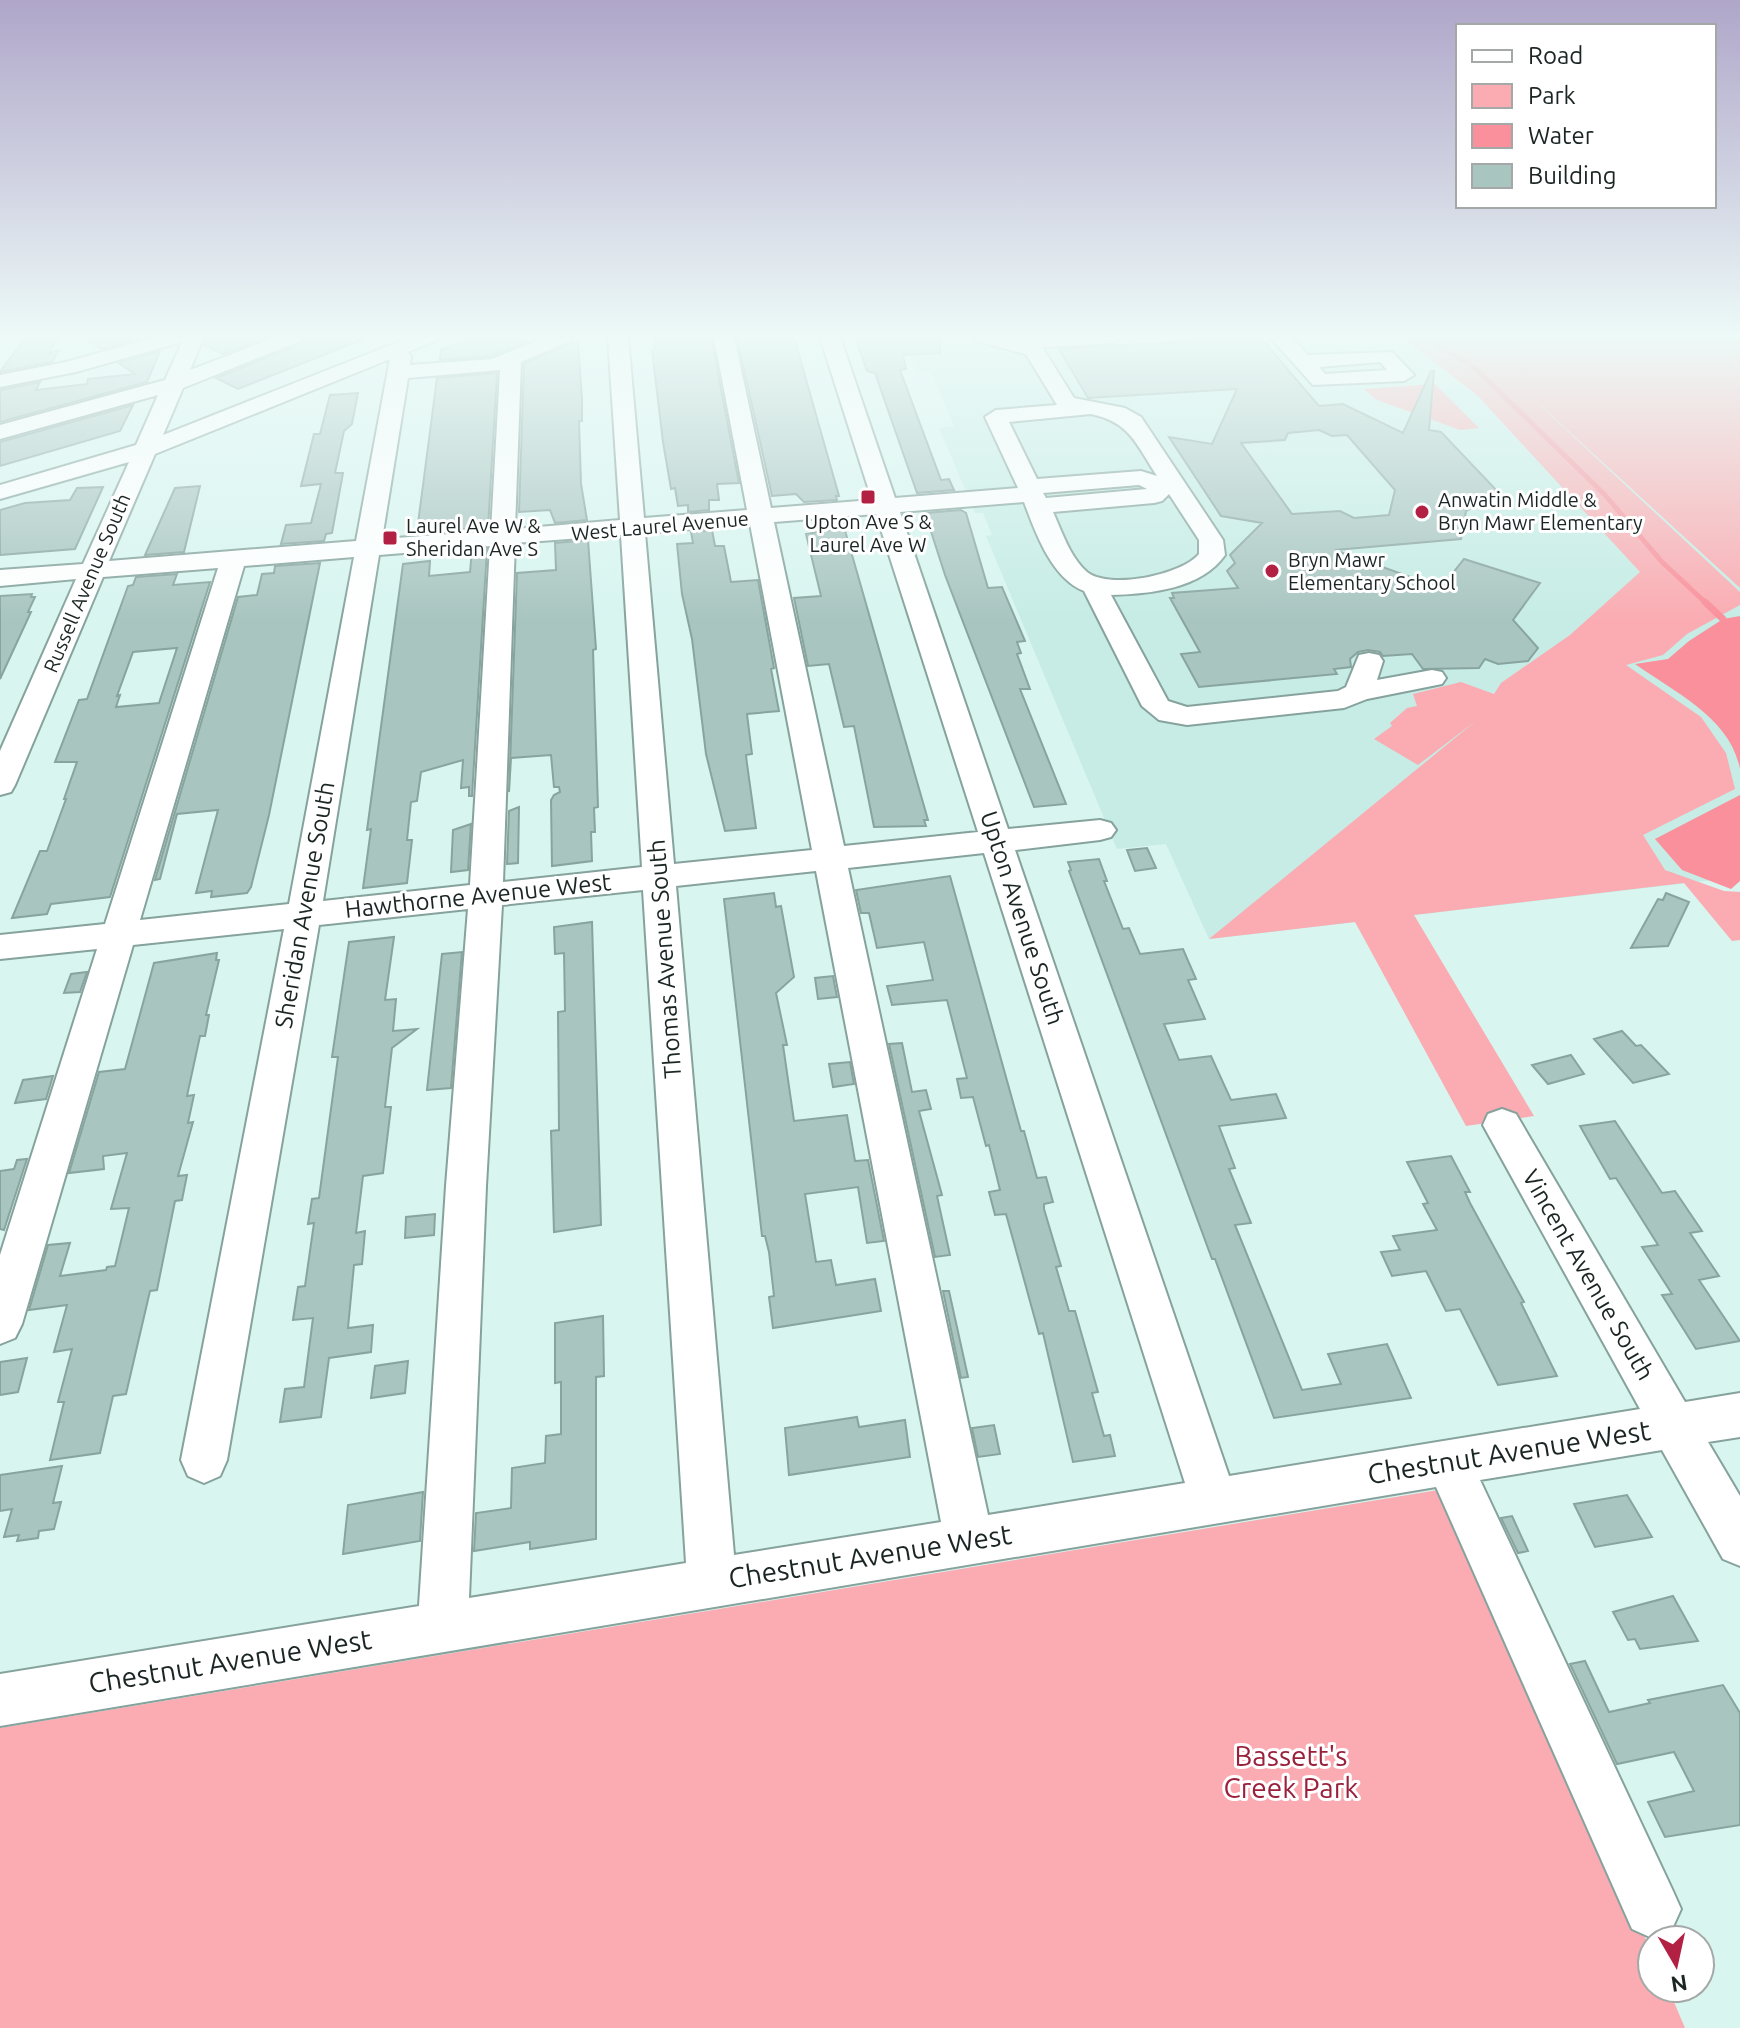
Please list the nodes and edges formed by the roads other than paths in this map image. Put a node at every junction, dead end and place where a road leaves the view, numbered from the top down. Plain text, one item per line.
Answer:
1 (152, 432) edge
2 (196, 432) edge
3 (386, 432) edge
4 (507, 432) edge
5 (625, 432) edge
6 (743, 432) edge
7 (861, 432) edge
8 (1003, 432) edge
9 (1140, 432) edge
10 (144, 450) junction
11 (1163, 465) junction
12 (0, 492) edge
13 (1033, 496) junction
14 (1188, 505) junction
15 (886, 508) junction
16 (761, 518) junction
17 (632, 528) junction
18 (501, 539) junction
19 (368, 549) junction
20 (233, 559) junction
21 (93, 571) junction
22 (0, 578) edge
23 (1094, 586) junction
24 (1369, 661) dead end
25 (1432, 678) dead end
26 (1359, 692) junction
27 (0, 785) edge
28 (1100, 830) dead end
29 (997, 842) junction
30 (830, 859) junction
31 (658, 876) junction
32 (486, 895) junction
33 (304, 914) junction
34 (117, 934) junction
35 (0, 947) edge
36 (1502, 1125) dead end
37 (0, 1324) edge
38 (1740, 1415) edge
39 (1673, 1426) junction
40 (204, 1460) dead end
41 (1448, 1462) junction
42 (1214, 1500) junction
43 (969, 1540) junction
44 (1740, 1542) edge
45 (712, 1582) junction
46 (443, 1626) junction
47 (0, 1700) edge
48 (1652, 1909) dead end

1 - 10 street, Russell Avenue South
2 - 10 street
3 - 19 street, Sheridan Avenue South
4 - 18 street
5 - 17 street, Thomas Avenue South
6 - 16 street
7 - 15 street, Upton Avenue South
8 - 13 street
9 - 11 street
10 - 12 street
10 - 21 street, Russell Avenue South
11 - 13 street
11 - 14 street
13 - 14 street
13 - 15 street, West Laurel Avenue
13 - 23 street
14 - 23 street
15 - 16 street, West Laurel Avenue
15 - 29 street, Upton Avenue South
16 - 17 street, West Laurel Avenue
16 - 30 street
17 - 18 street, West Laurel Avenue
17 - 31 street, Thomas Avenue South
18 - 19 street, West Laurel Avenue
18 - 32 street
19 - 20 street, West Laurel Avenue
19 - 33 street, Sheridan Avenue South
20 - 21 street, West Laurel Avenue
20 - 34 street
21 - 22 street, West Laurel Avenue
21 - 27 street, Russell Avenue South
23 - 26 street
24 - 26 street
25 - 26 street
28 - 29 street, Hawthorne Avenue West
29 - 30 street, Hawthorne Avenue West
29 - 42 street, Upton Avenue South
30 - 31 street, Hawthorne Avenue West
30 - 43 street
31 - 32 street, Hawthorne Avenue West
31 - 45 street, Thomas Avenue South
32 - 33 street, Hawthorne Avenue West
32 - 46 street
33 - 34 street, Hawthorne Avenue West
33 - 40 street, Sheridan Avenue South
34 - 35 street, Hawthorne Avenue West
34 - 37 street
36 - 39 street, Vincent Avenue South
38 - 39 street, Chestnut Avenue West
39 - 41 street, Chestnut Avenue West
39 - 44 street, Vincent Avenue South
41 - 42 street, Chestnut Avenue West
41 - 48 street
42 - 43 street, Chestnut Avenue West
43 - 45 street, Chestnut Avenue West
45 - 46 street, Chestnut Avenue West
46 - 47 street, Chestnut Avenue West

